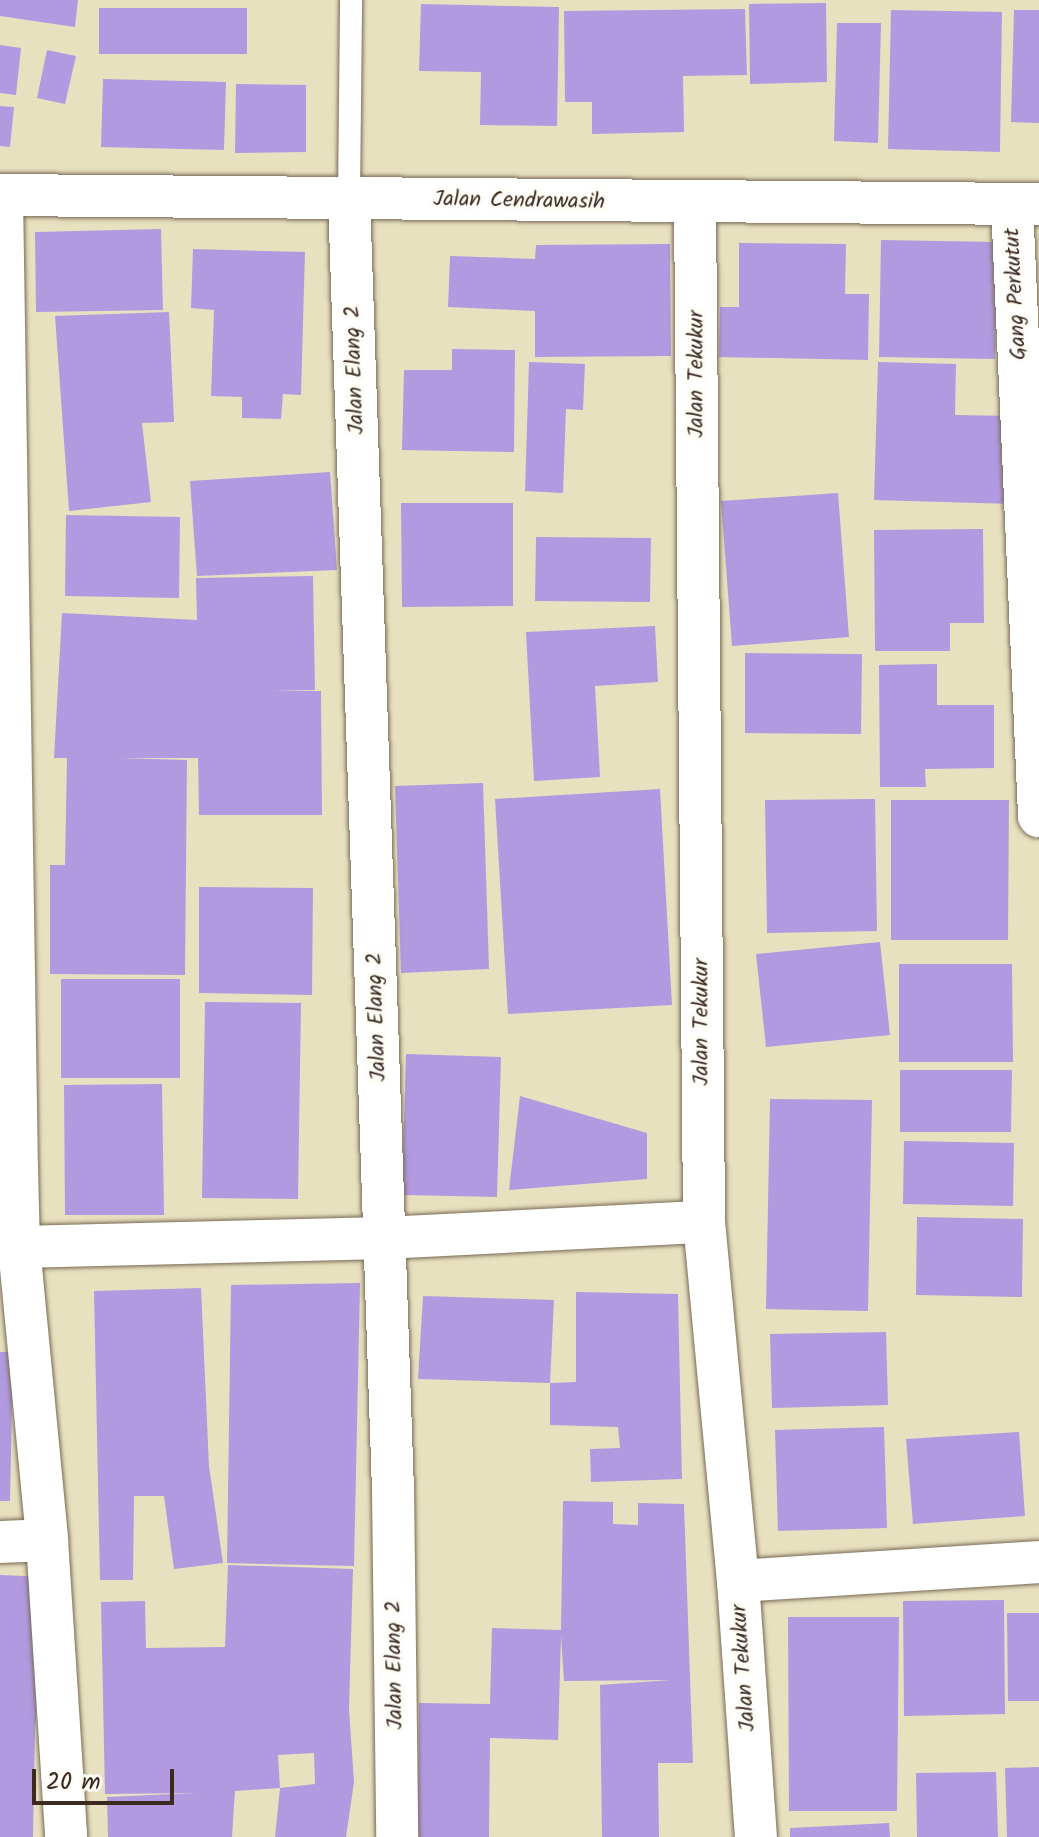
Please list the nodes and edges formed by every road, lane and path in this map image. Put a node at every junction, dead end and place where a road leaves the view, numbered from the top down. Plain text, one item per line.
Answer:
1 (351, 0) edge
2 (1, 195) edge
3 (349, 198) junction
4 (1025, 204) edge
5 (695, 205) junction
6 (5, 525) edge
7 (1039, 816) edge
8 (7, 859) edge
9 (8, 1167) edge
10 (704, 1222) junction
11 (384, 1238) junction
12 (19, 1247) junction
13 (47, 1540) junction
14 (0, 1542) edge
15 (1039, 1562) edge
16 (738, 1581) junction
17 (66, 1837) edge
18 (397, 1837) edge
19 (756, 1837) edge

1 - 3 lane
2 - 3 street, Jalan Cendrawasih
2 - 6 street
3 - 5 street, Jalan Cendrawasih
3 - 11 street, Jalan Elang 2
4 - 5 street, Jalan Cendrawasih
4 - 7 street, Gang Perkutut
5 - 10 street, Jalan Tekukur
6 - 8 street
8 - 9 street
9 - 12 street
10 - 11 street
10 - 16 street, Jalan Tekukur
11 - 12 street
11 - 18 street, Jalan Elang 2
12 - 13 street
13 - 14 street
13 - 17 street
15 - 16 street
16 - 19 street, Jalan Tekukur

